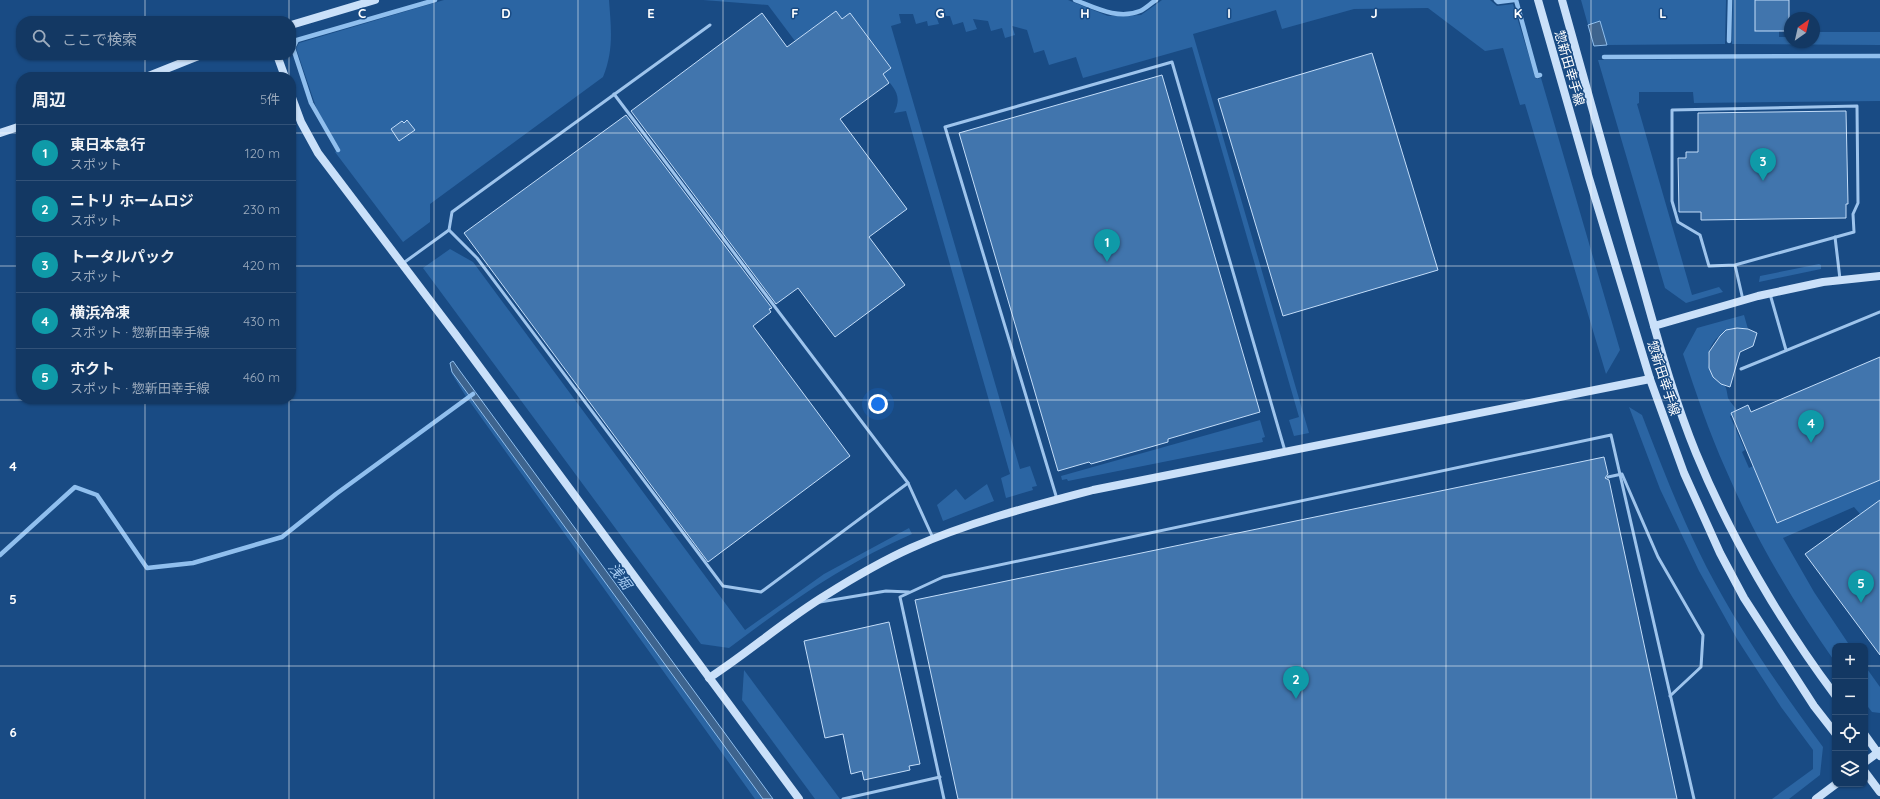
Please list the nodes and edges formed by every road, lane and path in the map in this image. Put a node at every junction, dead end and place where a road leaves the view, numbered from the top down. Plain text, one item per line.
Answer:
1 (375, 0) edge
2 (1538, 0) edge
3 (1562, 0) edge
4 (296, 24) edge
5 (710, 25) dead end
6 (188, 60) edge
7 (279, 60) edge
8 (158, 72) edge
9 (283, 72) edge
10 (614, 94) junction
11 (296, 108) edge
12 (16, 128) edge
13 (0, 133) edge
14 (449, 230) junction
15 (1835, 237) junction
16 (402, 264) junction
17 (1735, 265) junction
18 (1880, 276) edge
19 (1840, 280) junction
20 (1770, 293) junction
21 (1744, 300) junction
22 (1880, 312) edge
23 (1654, 326) junction
24 (1786, 350) junction
25 (1741, 369) dead end
26 (1650, 379) junction
27 (1285, 452) junction
28 (1608, 477) dead end
29 (908, 483) junction
30 (1057, 499) junction
31 (934, 540) junction
32 (911, 592) junction
33 (814, 603) junction
34 (709, 678) junction
35 (1832, 691) edge
36 (1670, 696) junction
37 (1832, 729) edge
38 (1868, 740) edge
39 (1879, 753) edge
40 (1868, 760) edge
41 (1868, 776) edge
42 (940, 777) junction
43 (1832, 787) edge
44 (1880, 792) edge
45 (799, 799) edge
46 (843, 799) edge
47 (944, 799) edge
48 (1694, 799) edge
49 (1816, 799) edge

1 - 4 street
2 - 26 street, 惣新田幸手線
3 - 23 street, 惣新田幸手線
5 - 10 lane
6 - 8 street
7 - 9 street
10 - 14 lane
10 - 29 lane
11 - 16 street
12 - 13 street
14 - 16 lane
14 - 29 lane
15 - 17 lane
15 - 17 lane
15 - 19 lane
16 - 34 street
17 - 21 lane
18 - 19 street
19 - 20 street
20 - 21 street
20 - 24 lane
21 - 23 street
22 - 24 lane
23 - 35 street, 惣新田幸手線
24 - 25 lane
26 - 27 street
26 - 37 street, 惣新田幸手線
27 - 30 street
27 - 30 lane
28 - 36 lane
29 - 31 lane
30 - 31 street
31 - 33 street
32 - 33 lane
32 - 36 lane
32 - 42 lane
33 - 34 street
34 - 45 street
36 - 48 lane
38 - 39 street
39 - 40 street
41 - 44 street
42 - 46 lane
42 - 47 lane
43 - 49 street

